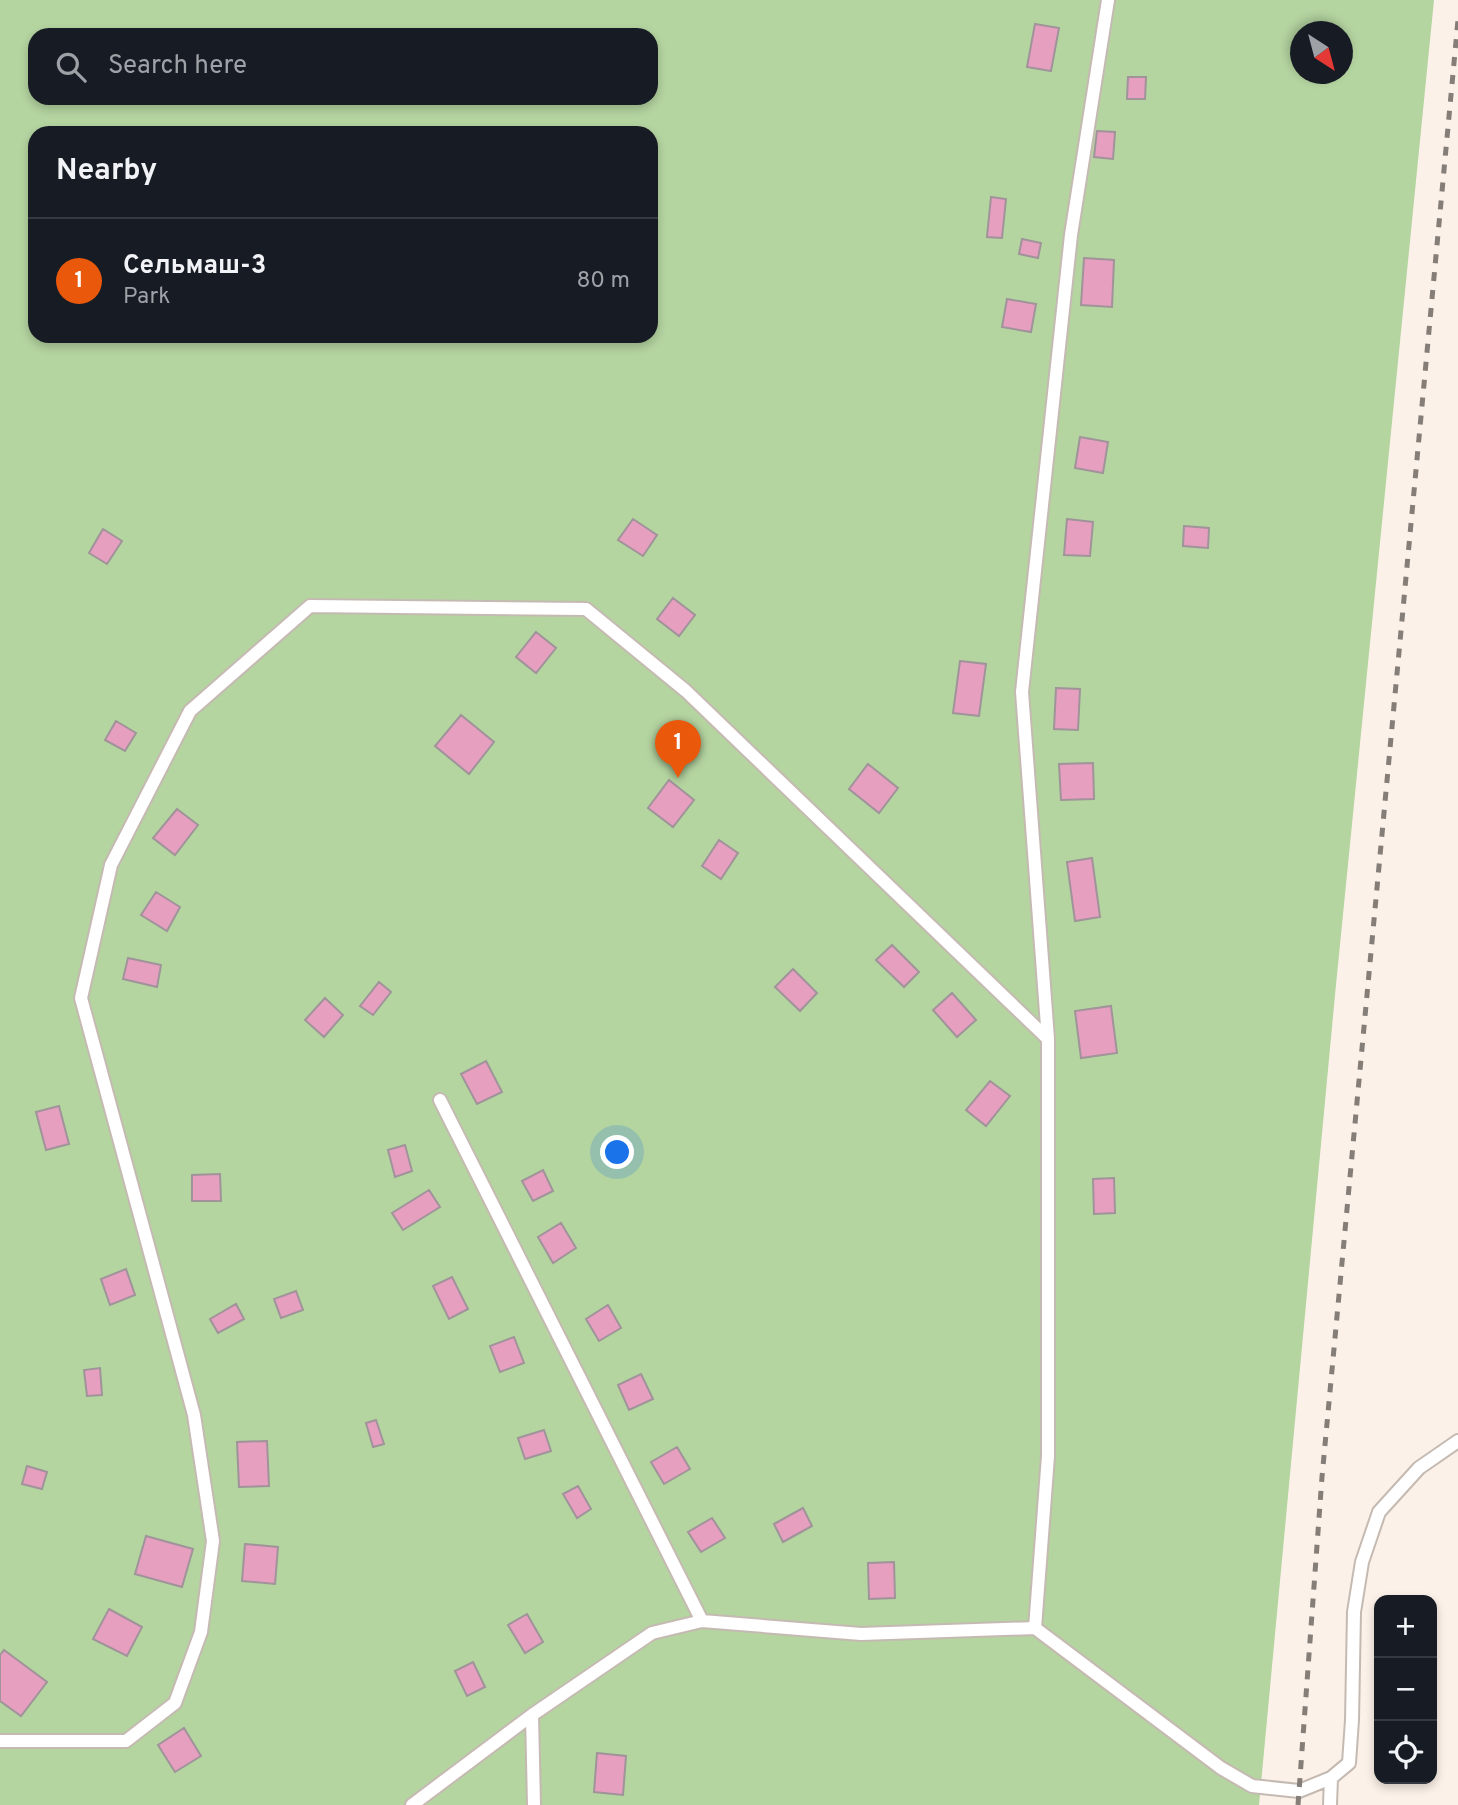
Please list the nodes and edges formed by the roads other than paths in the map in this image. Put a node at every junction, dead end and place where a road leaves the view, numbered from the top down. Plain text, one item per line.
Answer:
1 (1108, 0) edge
2 (1048, 1039) junction
3 (440, 1100) dead end
4 (1458, 1441) edge
5 (702, 1621) junction
6 (1035, 1628) junction
7 (532, 1715) junction
8 (0, 1741) edge
9 (1331, 1777) junction
10 (412, 1805) edge
11 (534, 1805) edge
12 (1329, 1805) edge

1 - 2 lane
2 - 6 lane
2 - 8 lane
3 - 5 lane
4 - 9 lane
5 - 6 lane
5 - 7 lane
6 - 9 lane
7 - 10 lane
7 - 11 lane
9 - 12 lane

